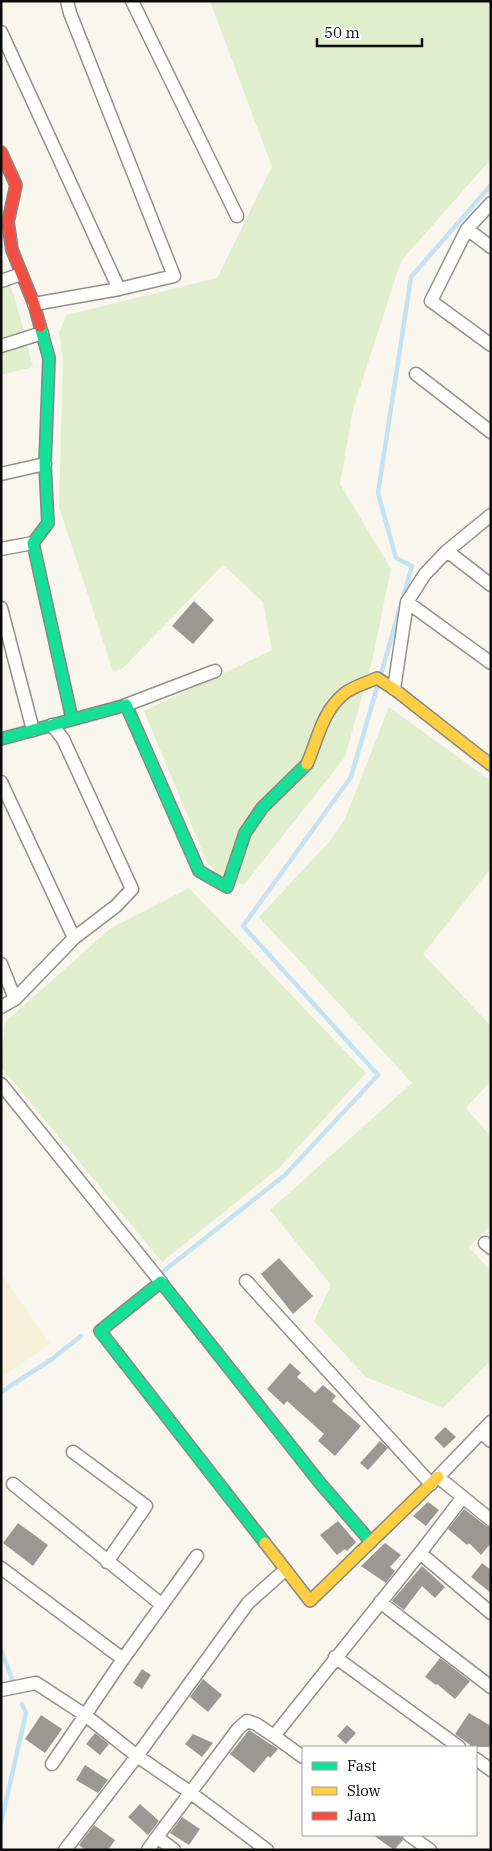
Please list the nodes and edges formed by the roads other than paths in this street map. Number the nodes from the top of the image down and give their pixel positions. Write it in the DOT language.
graph roads {
  1 [pos="67,1"];
  2 [pos="132,1"];
  3 [pos="1,32"];
  4 [pos="1,152"];
  5 [pos="491,203"];
  6 [pos="237,216"];
  7 [pos="467,229"];
  8 [pos="491,247"];
  9 [pos="21,274"];
  10 [pos="1,281"];
  11 [pos="119,289"];
  12 [pos="34,304"];
  13 [pos="42,332"];
  14 [pos="491,345"];
  15 [pos="1,346"];
  16 [pos="416,374"];
  17 [pos="491,432"];
  18 [pos="45,464"];
  19 [pos="1,474"];
  20 [pos="491,515"];
  21 [pos="33,543"];
  22 [pos="1,549"];
  23 [pos="447,551"];
  24 [pos="491,585"];
  25 [pos="407,602"];
  26 [pos="1,608"];
  27 [pos="491,663"];
  28 [pos="215,671"];
  29 [pos="385,684"];
  30 [pos="126,705"];
  31 [pos="72,720"];
  32 [pos="52,725"];
  33 [pos="34,730"];
  34 [pos="1,739"];
  35 [pos="491,765"];
  36 [pos="1,782"];
  37 [pos="74,938"];
  38 [pos="1,964"];
  39 [pos="15,999"];
  40 [pos="1,1007"];
  41 [pos="1,1084"];
  42 [pos="246,1281"];
  43 [pos="162,1282"];
  44 [pos="491,1422"];
  45 [pos="481,1432"];
  46 [pos="491,1441"];
  47 [pos="72,1452"];
  48 [pos="435,1480"];
  49 [pos="13,1484"];
  50 [pos="463,1497"];
  51 [pos="491,1520"];
  52 [pos="371,1542"];
  53 [pos="420,1553"];
  54 [pos="197,1556"];
  55 [pos="107,1562"];
  56 [pos="1,1568"];
  57 [pos="286,1570"];
  58 [pos="380,1602"];
  59 [pos="162,1605"];
  60 [pos="491,1613"];
  61 [pos="335,1657"];
  62 [pos="123,1658"];
  63 [pos="491,1687"];
  64 [pos="1,1690"];
  65 [pos="85,1715"];
  66 [pos="274,1736"];
  67 [pos="458,1746"];
  68 [pos="137,1756"];
  69 [pos="302,1756"];
  70 [pos="477,1760"];
  71 [pos="52,1764"];
  72 [pos="491,1770"];
  73 [pos="190,1793"];
  74 [pos="410,1836"];
  75 [pos="157,1837"];
  76 [pos="65,1850"];
  77 [pos="148,1850"];
  78 [pos="174,1850"];
  79 [pos="267,1850"];
  80 [pos="430,1850"];
  1 -- 11 [label="street"];
  2 -- 6 [label="street"];
  3 -- 11 [label="street"];
  4 -- 9 [label="street"];
  5 -- 7 [label="street"];
  7 -- 8 [label="street"];
  7 -- 14 [label="street"];
  9 -- 10 [label="street"];
  9 -- 12 [label="street"];
  11 -- 12 [label="street"];
  12 -- 13 [label="street"];
  13 -- 15 [label="street"];
  13 -- 18 [label="street"];
  16 -- 17 [label="street"];
  18 -- 19 [label="street"];
  18 -- 21 [label="street"];
  20 -- 23 [label="street"];
  21 -- 22 [label="street"];
  21 -- 31 [label="street"];
  23 -- 24 [label="street"];
  23 -- 25 [label="street"];
  25 -- 27 [label="street"];
  25 -- 29 [label="street"];
  26 -- 33 [label="street"];
  28 -- 30 [label="street"];
  29 -- 30 [label="street"];
  29 -- 35 [label="street"];
  30 -- 31 [label="street"];
  31 -- 32 [label="street"];
  32 -- 33 [label="street"];
  32 -- 37 [label="street"];
  33 -- 34 [label="street"];
  36 -- 37 [label="street"];
  37 -- 39 [label="street"];
  38 -- 39 [label="street"];
  39 -- 40 [label="street"];
  41 -- 43 [label="street"];
  42 -- 48 [label="street"];
  43 -- 52 [label="street"];
  43 -- 57 [label="street"];
  44 -- 45 [label="street"];
  45 -- 46 [label="street"];
  45 -- 48 [label="street"];
  47 -- 55 [label="street"];
  48 -- 50 [label="street"];
  48 -- 52 [label="street"];
  49 -- 55 [label="street"];
  50 -- 51 [label="street"];
  50 -- 53 [label="street"];
  52 -- 57 [label="street"];
  53 -- 58 [label="street"];
  53 -- 60 [label="street"];
  54 -- 59 [label="street"];
  55 -- 59 [label="street"];
  56 -- 62 [label="street"];
  57 -- 68 [label="street"];
  58 -- 61 [label="street"];
  58 -- 63 [label="street"];
  59 -- 62 [label="street"];
  61 -- 66 [label="street"];
  61 -- 67 [label="street"];
  62 -- 65 [label="street"];
  64 -- 65 [label="street"];
  65 -- 68 [label="street"];
  65 -- 71 [label="street"];
  66 -- 69 [label="street"];
  66 -- 73 [label="street"];
  68 -- 73 [label="street"];
  68 -- 76 [label="street"];
  70 -- 72 [label="street"];
  73 -- 75 [label="street"];
  73 -- 79 [label="street"];
  74 -- 80 [label="street"];
  75 -- 77 [label="street"];
  75 -- 78 [label="street"];
}
